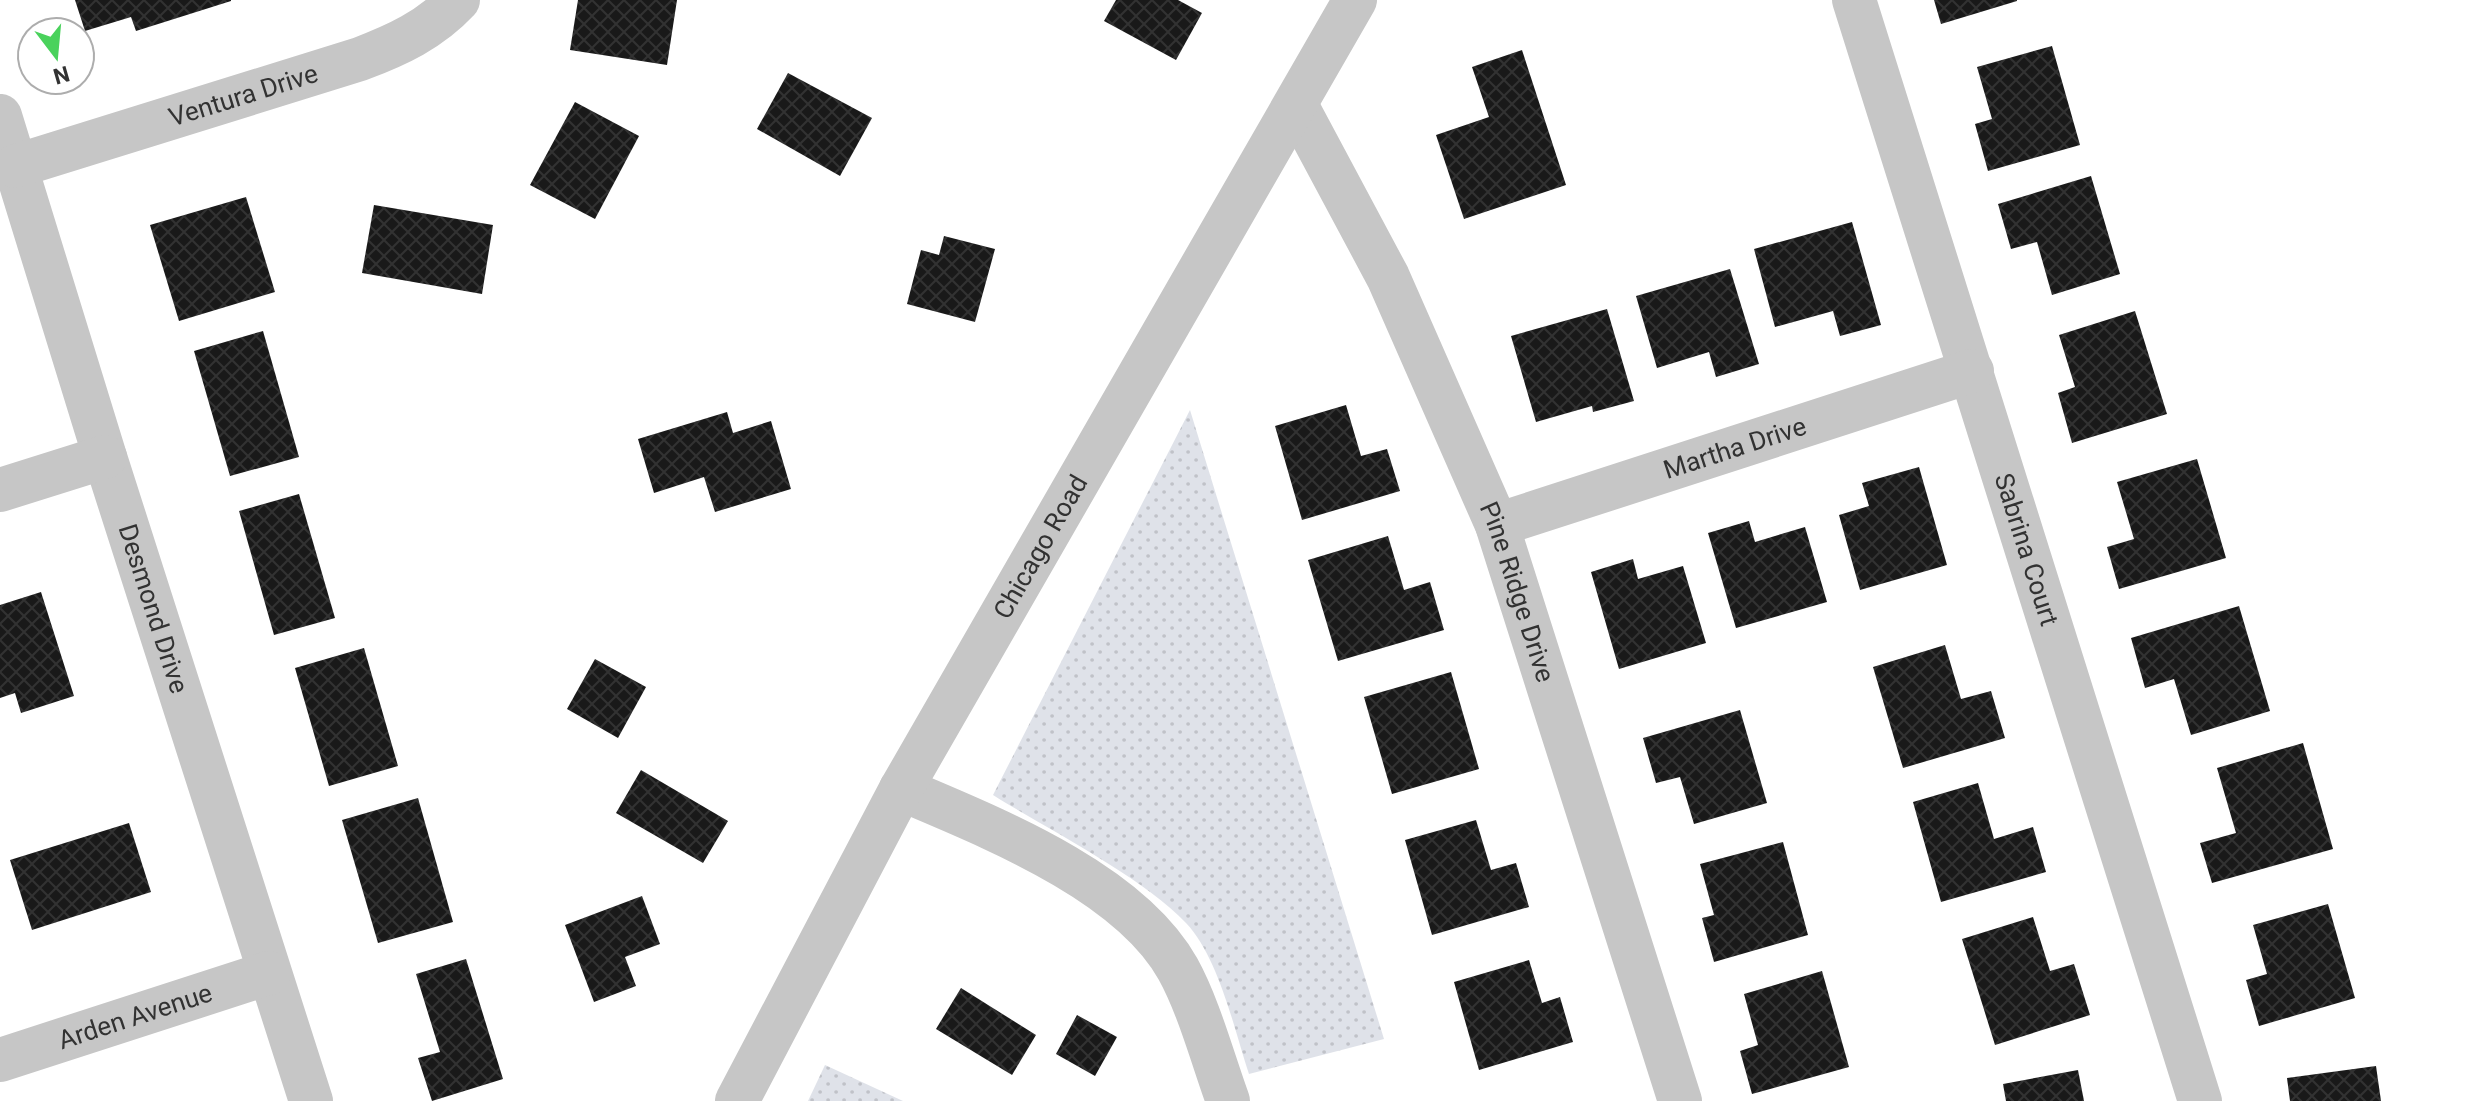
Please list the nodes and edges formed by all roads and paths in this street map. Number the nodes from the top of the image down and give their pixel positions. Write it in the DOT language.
graph roads {
  1 [pos="458,0"];
  2 [pos="1355,0"];
  3 [pos="1854,0"];
  4 [pos="1296,105"];
  5 [pos="0,116"];
  6 [pos="16,166"];
  7 [pos="1972,371"];
  8 [pos="105,457"];
  9 [pos="0,490"];
  10 [pos="1497,525"];
  11 [pos="901,789"];
  12 [pos="269,973"];
  13 [pos="0,1060"];
  14 [pos="311,1101"];
  15 [pos="737,1101"];
  16 [pos="1228,1101"];
  17 [pos="1680,1101"];
  18 [pos="2200,1101"];
  1 -- 6 [label="street, Ventura Drive"];
  2 -- 4 [label="street, Chicago Road"];
  3 -- 7 [label="street, Sabrina Court"];
  4 -- 10 [label="street, Pine Ridge Drive"];
  4 -- 11 [label="street, Chicago Road"];
  5 -- 6 [label="street, Desmond Drive"];
  6 -- 8 [label="street, Desmond Drive"];
  7 -- 10 [label="street, Martha Drive"];
  7 -- 18 [label="street, Sabrina Court"];
  8 -- 9 [label="street"];
  8 -- 12 [label="street, Desmond Drive"];
  10 -- 17 [label="street, Pine Ridge Drive"];
  11 -- 15 [label="street, Chicago Road"];
  11 -- 16 [label="street"];
  12 -- 13 [label="street, Arden Avenue"];
  12 -- 14 [label="street, Desmond Drive"];
}
